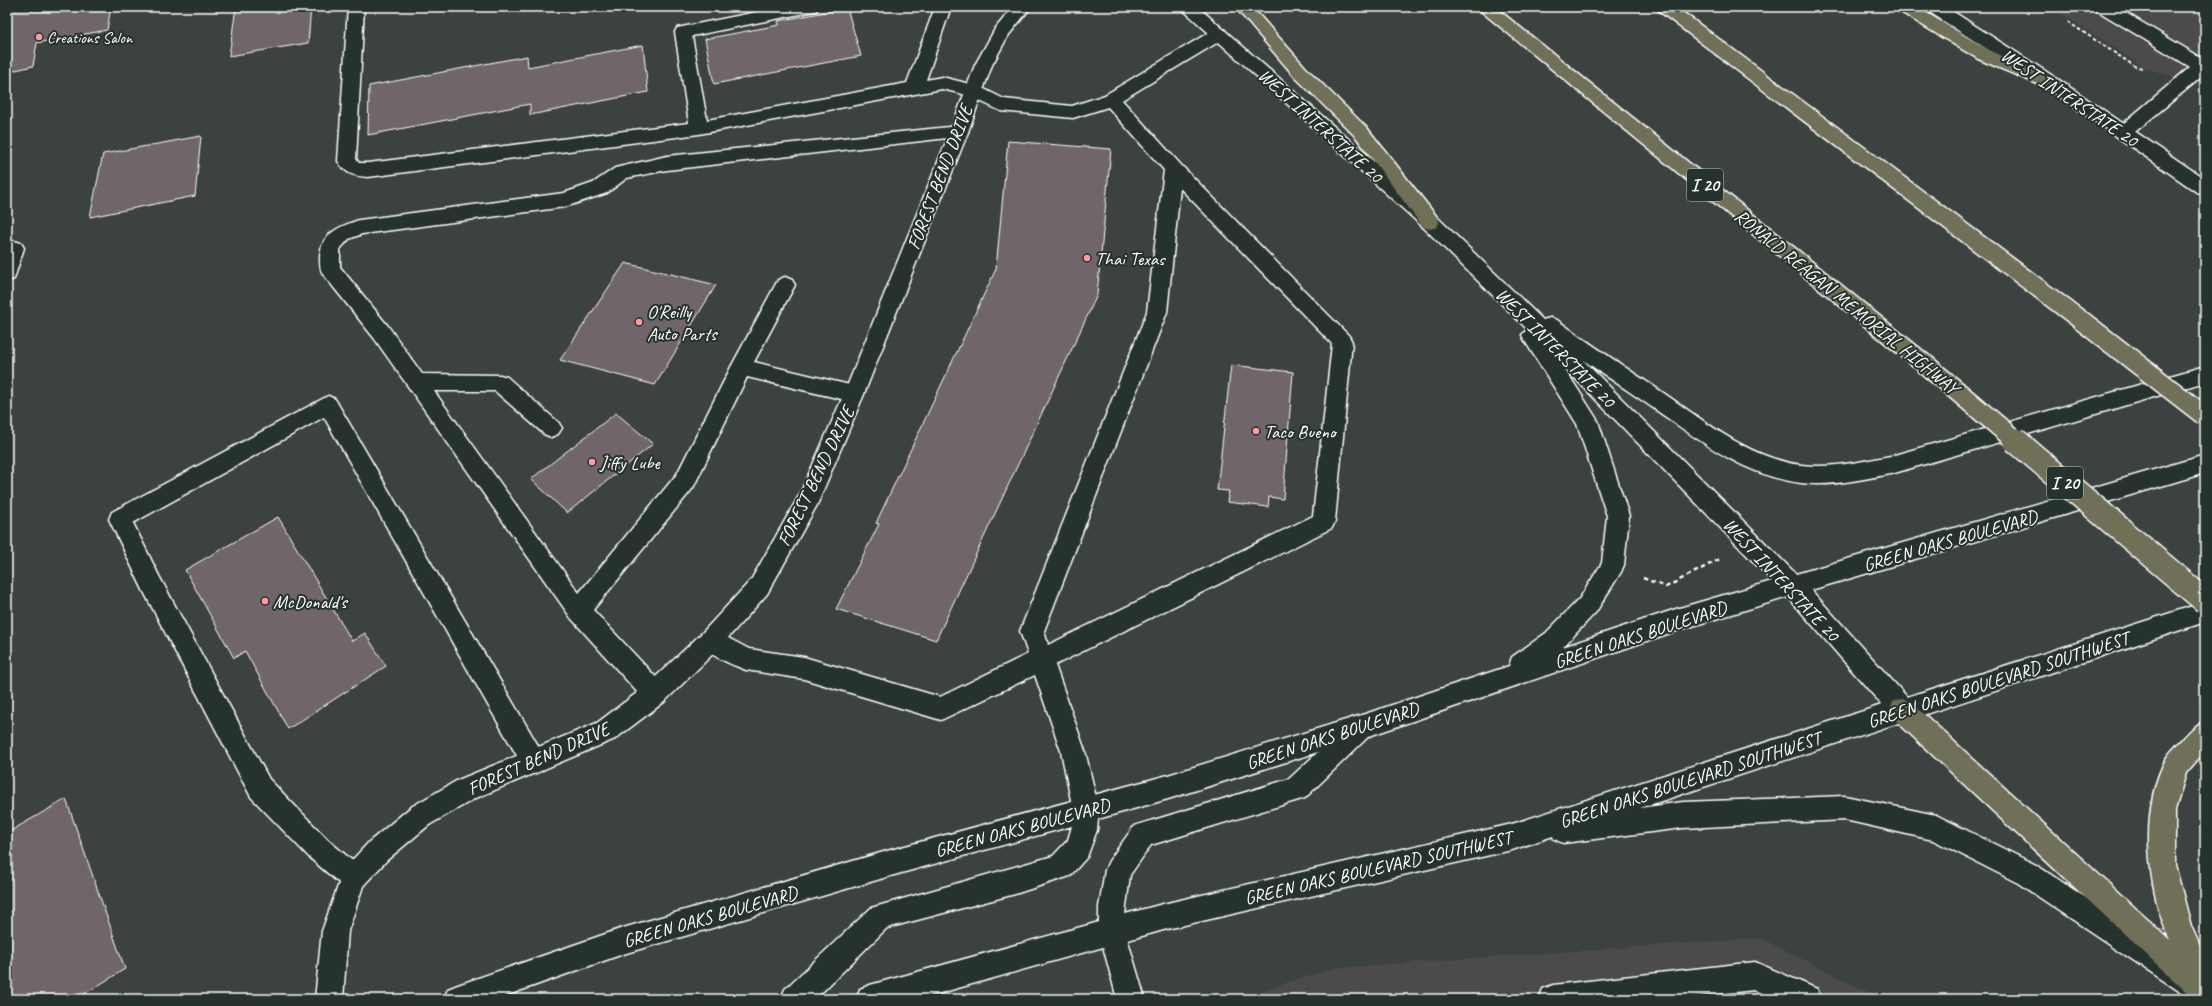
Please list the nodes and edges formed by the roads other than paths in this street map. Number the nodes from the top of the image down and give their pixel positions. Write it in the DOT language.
graph roads {
  1 [pos="356,7"];
  2 [pos="810,7"];
  3 [pos="942,7"];
  4 [pos="1022,7"];
  5 [pos="1188,7"];
  6 [pos="1244,7"];
  7 [pos="1484,7"];
  8 [pos="1665,7"];
  9 [pos="1905,7"];
  10 [pos="1934,7"];
  11 [pos="2104,7"];
  12 [pos="1219,34"];
  13 [pos="2203,67"];
  14 [pos="2053,84"];
  15 [pos="914,89"];
  16 [pos="972,90"];
  17 [pos="1110,99"];
  18 [pos="699,128"];
  19 [pos="959,132"];
  20 [pos="2124,132"];
  21 [pos="1172,169"];
  22 [pos="2205,188"];
  23 [pos="1430,222"];
  24 [pos="14,248"];
  25 [pos="7,274"];
  26 [pos="785,285"];
  27 [pos="1508,297"];
  28 [pos="741,367"];
  29 [pos="2205,374"];
  30 [pos="415,382"];
  31 [pos="854,394"];
  32 [pos="2205,416"];
  33 [pos="551,428"];
  34 [pos="2205,464"];
  35 [pos="1792,586"];
  36 [pos="2205,601"];
  37 [pos="579,611"];
  38 [pos="2205,612"];
  39 [pos="711,640"];
  40 [pos="1042,658"];
  41 [pos="655,694"];
  42 [pos="1457,694"];
  43 [pos="1902,710"];
  44 [pos="1365,726"];
  45 [pos="2205,733"];
  46 [pos="534,762"];
  47 [pos="1086,810"];
  48 [pos="1512,837"];
  49 [pos="353,878"];
  50 [pos="1112,931"];
  51 [pos="2205,987"];
  52 [pos="2205,992"];
  53 [pos="328,999"];
  54 [pos="458,999"];
  55 [pos="795,999"];
  56 [pos="870,999"];
  57 [pos="1131,999"];
  58 [pos="1553,999"];
  59 [pos="1807,999"];
  1 -- 18 [label="main road"];
  2 -- 18 [label="main road"];
  3 -- 15 [label="main road"];
  4 -- 16 [label="main road, FOREST BEND DRIVE"];
  5 -- 12 [label="main road, WEST INTERSTATE 20"];
  6 -- 23 [label="highway"];
  7 -- 36 [label="highway, RONALD REAGAN MEMORIAL HIGHWAY / I 20, bridge"];
  8 -- 32 [label="highway, bridge"];
  9 -- 14 [label="highway"];
  10 -- 14 [label="main road, WEST INTERSTATE 20"];
  11 -- 13 [label="main road"];
  12 -- 17 [label="main road"];
  12 -- 23 [label="main road, WEST INTERSTATE 20"];
  13 -- 20 [label="main road"];
  14 -- 20 [label="main road, WEST INTERSTATE 20"];
  15 -- 16 [label="main road"];
  15 -- 18 [label="main road"];
  16 -- 17 [label="main road"];
  16 -- 19 [label="main road, FOREST BEND DRIVE"];
  17 -- 21 [label="main road"];
  19 -- 30 [label="main road"];
  19 -- 31 [label="main road, FOREST BEND DRIVE"];
  20 -- 22 [label="main road, WEST INTERSTATE 20"];
  21 -- 40 [label="main road"];
  21 -- 40 [label="main road"];
  23 -- 27 [label="main road, WEST INTERSTATE 20"];
  24 -- 25 [label="main road"];
  26 -- 28 [label="main road"];
  27 -- 29 [label="main road"];
  27 -- 35 [label="main road, WEST INTERSTATE 20"];
  27 -- 42 [label="main road"];
  28 -- 31 [label="main road"];
  28 -- 37 [label="main road"];
  30 -- 33 [label="main road"];
  30 -- 37 [label="main road"];
  31 -- 39 [label="main road, FOREST BEND DRIVE"];
  34 -- 35 [label="main road, GREEN OAKS BOULEVARD"];
  35 -- 42 [label="main road, GREEN OAKS BOULEVARD"];
  35 -- 43 [label="main road, WEST INTERSTATE 20"];
  37 -- 41 [label="main road"];
  38 -- 43 [label="main road, GREEN OAKS BOULEVARD SOUTHWEST"];
  39 -- 40 [label="main road"];
  39 -- 41 [label="main road, FOREST BEND DRIVE"];
  40 -- 47 [label="main road"];
  41 -- 46 [label="main road, FOREST BEND DRIVE"];
  42 -- 44 [label="main road, GREEN OAKS BOULEVARD"];
  43 -- 48 [label="main road, GREEN OAKS BOULEVARD SOUTHWEST"];
  43 -- 52 [label="highway"];
  44 -- 47 [label="main road, GREEN OAKS BOULEVARD"];
  44 -- 50 [label="main road"];
  45 -- 51 [label="highway"];
  46 -- 49 [label="main road, FOREST BEND DRIVE"];
  46 -- 49 [label="main road"];
  47 -- 54 [label="main road, GREEN OAKS BOULEVARD"];
  47 -- 55 [label="main road"];
  48 -- 50 [label="main road, GREEN OAKS BOULEVARD SOUTHWEST"];
  48 -- 52 [label="main road"];
  49 -- 53 [label="main road, FOREST BEND DRIVE"];
  50 -- 56 [label="main road, GREEN OAKS BOULEVARD SOUTHWEST"];
  50 -- 57 [label="main road"];
  58 -- 59 [label="main road"];
}
